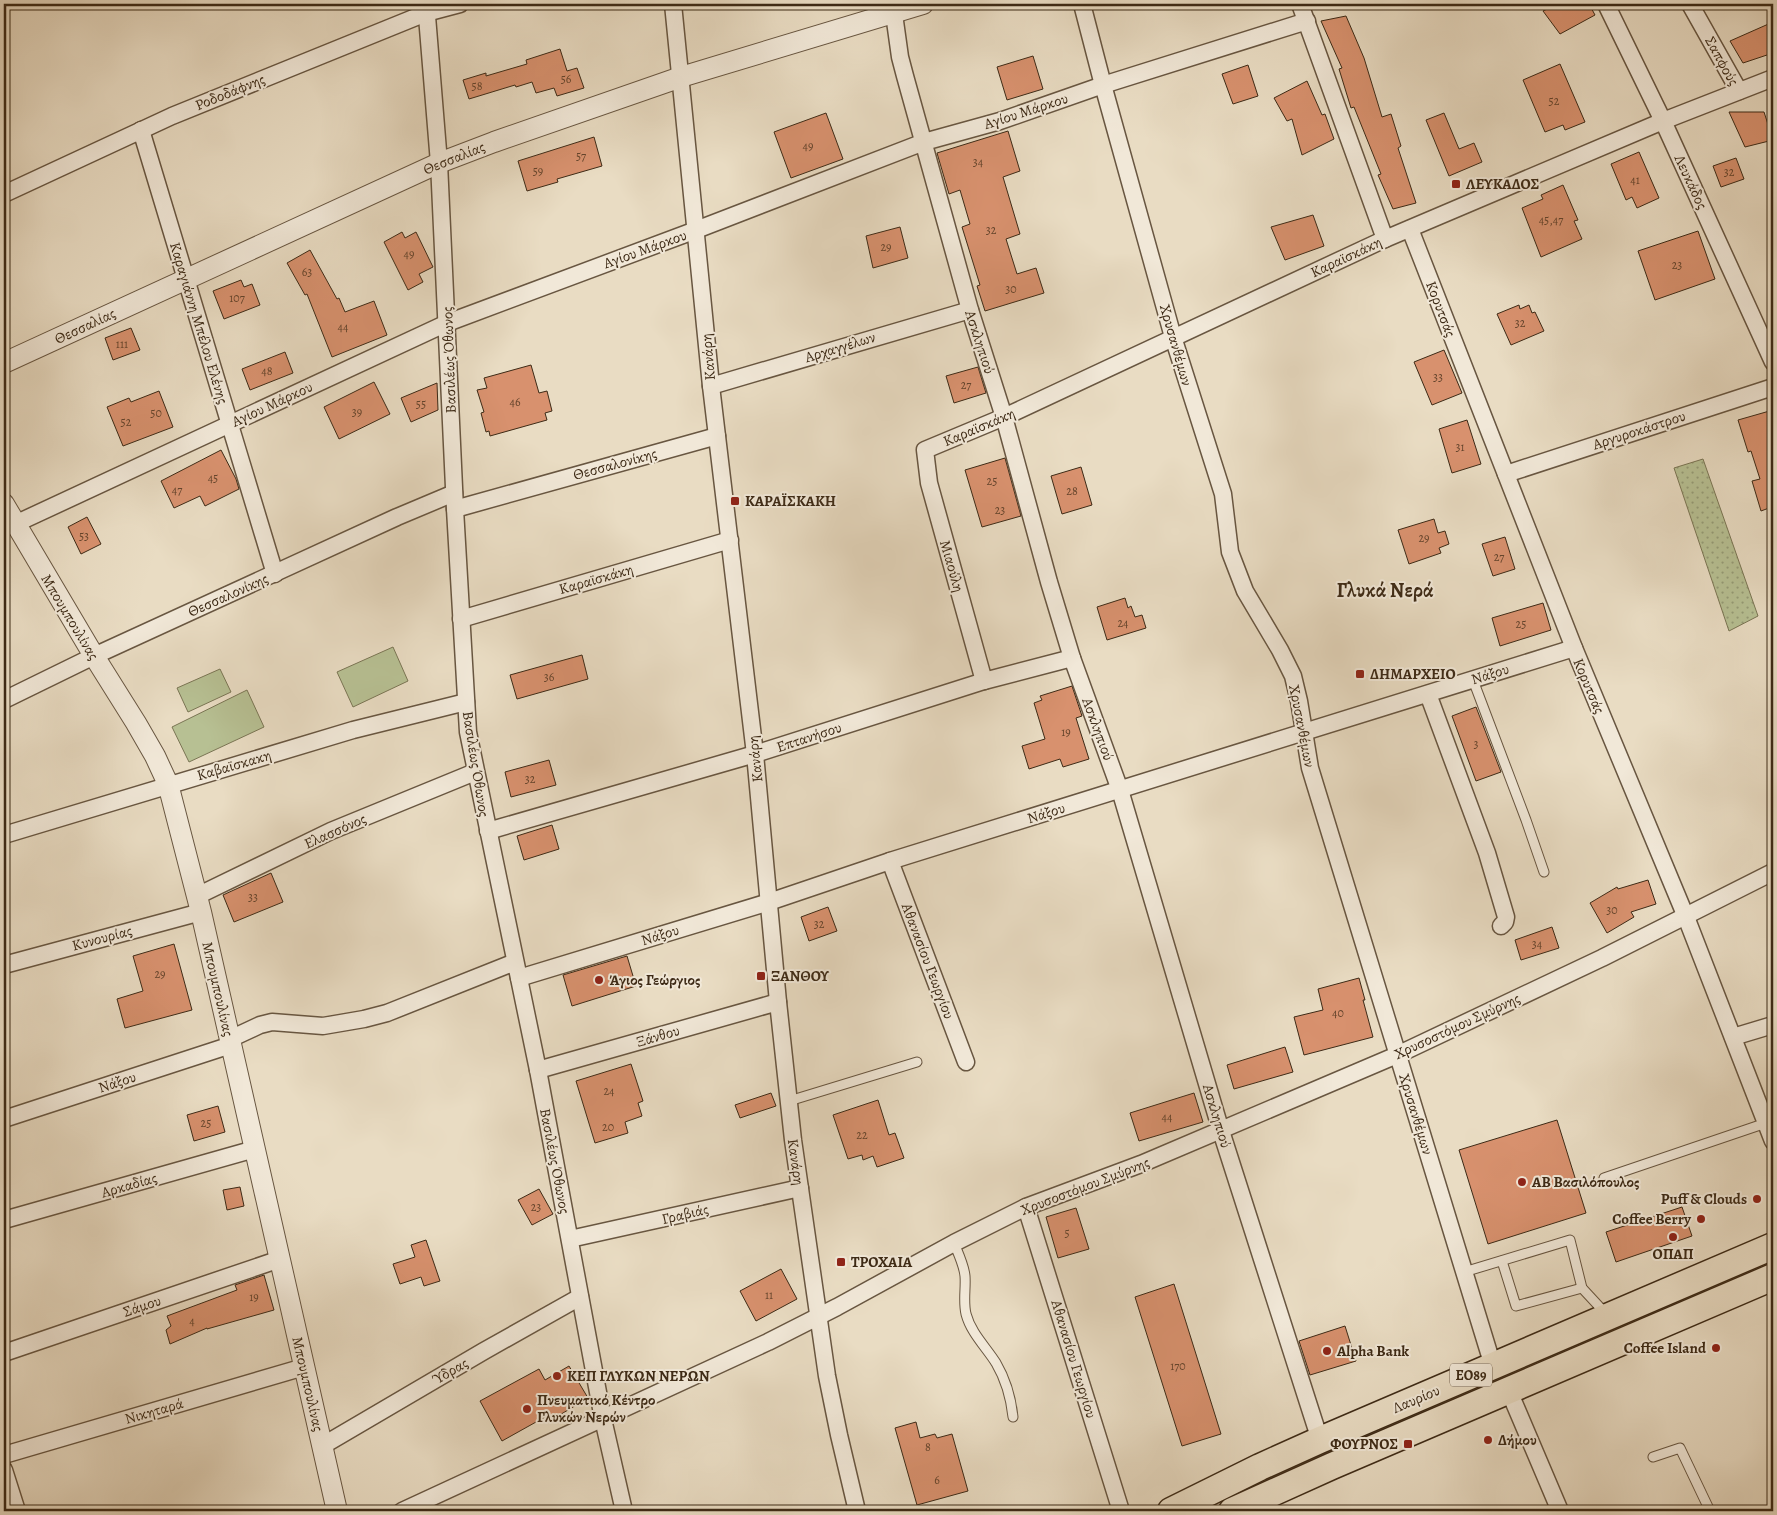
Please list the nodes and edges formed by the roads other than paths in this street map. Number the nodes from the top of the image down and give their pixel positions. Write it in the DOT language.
graph roads {
  1 [pos="460,4"];
  2 [pos="673,4"];
  3 [pos="1082,4"];
  4 [pos="1300,4"];
  5 [pos="1606,4"];
  6 [pos="1690,4"];
  7 [pos="907,8"];
  8 [pos="426,9"];
  9 [pos="1307,21"];
  10 [pos="680,77"];
  11 [pos="1773,78"];
  12 [pos="1103,85"];
  13 [pos="1739,92"];
  14 [pos="1663,122"];
  15 [pos="141,130"];
  16 [pos="924,142"];
  17 [pos="439,163"];
  18 [pos="4,194"];
  19 [pos="1410,229"];
  20 [pos="696,230"];
  21 [pos="1384,239"];
  22 [pos="186,280"];
  23 [pos="970,310"];
  24 [pos="447,323"];
  25 [pos="1173,337"];
  26 [pos="1773,362"];
  27 [pos="4,363"];
  28 [pos="711,386"];
  29 [pos="1773,387"];
  30 [pos="1004,417"];
  31 [pos="230,424"];
  32 [pos="717,436"];
  33 [pos="925,450"];
  34 [pos="1506,474"];
  35 [pos="455,501"];
  36 [pos="4,504"];
  37 [pos="9,527"];
  38 [pos="730,540"];
  39 [pos="275,574"];
  40 [pos="461,619"];
  41 [pos="1574,648"];
  42 [pos="94,656"];
  43 [pos="1072,658"];
  44 [pos="1473,680"];
  45 [pos="984,681"];
  46 [pos="1428,694"];
  47 [pos="4,700"];
  48 [pos="466,702"];
  49 [pos="1304,733"];
  50 [pos="755,754"];
  51 [pos="476,772"];
  52 [pos="168,784"];
  53 [pos="1120,790"];
  54 [pos="488,831"];
  55 [pos="4,835"];
  56 [pos="890,860"];
  57 [pos="1544,872"];
  58 [pos="1773,872"];
  59 [pos="769,902"];
  60 [pos="199,904"];
  61 [pos="1686,917"];
  62 [pos="1501,926"];
  63 [pos="4,965"];
  64 [pos="517,970"];
  65 [pos="778,1002"];
  66 [pos="1773,1025"];
  67 [pos="1733,1037"];
  68 [pos="230,1042"];
  69 [pos="1397,1055"];
  70 [pos="917,1062"];
  71 [pos="966,1062"];
  72 [pos="538,1070"];
  73 [pos="789,1101"];
  74 [pos="4,1119"];
  75 [pos="1766,1123"];
  76 [pos="1221,1131"];
  77 [pos="1773,1141"];
  78 [pos="255,1149"];
  79 [pos="1604,1178"];
  80 [pos="800,1188"];
  81 [pos="1026,1207"];
  82 [pos="4,1220"];
  83 [pos="570,1239"];
  84 [pos="954,1243"];
  85 [pos="1773,1246"];
  86 [pos="280,1259"];
  87 [pos="1502,1260"];
  88 [pos="1464,1272"];
  89 [pos="1773,1277"];
  90 [pos="1582,1288"];
  91 [pos="580,1297"];
  92 [pos="1608,1316"];
  93 [pos="818,1317"];
  94 [pos="4,1353"];
  95 [pos="1493,1366"];
  96 [pos="304,1367"];
  97 [pos="1509,1391"];
  98 [pos="1013,1417"];
  99 [pos="603,1419"];
  100 [pos="1320,1440"];
  101 [pos="322,1446"];
  102 [pos="4,1455"];
  103 [pos="1653,1457"];
  104 [pos="4,1470"];
  105 [pos="17,1511"];
  106 [pos="337,1511"];
  107 [pos="402,1511"];
  108 [pos="624,1511"];
  109 [pos="857,1511"];
  110 [pos="1121,1511"];
  111 [pos="1171,1511"];
  112 [pos="1232,1511"];
  113 [pos="1560,1511"];
  114 [pos="1710,1511"];
  1 -- 8 [label="street, Ροδοδάφνης"];
  2 -- 10 [label="street, Κανάρη"];
  3 -- 12 [label="street, Χρυσανθέμων"];
  4 -- 9 [label="street"];
  5 -- 14 [label="street, Λευκάδος"];
  6 -- 13 [label="street, Σαπφούς"];
  7 -- 10 [label="street, Θεσσαλίας"];
  7 -- 16 [label="street, Ασκληπιού"];
  8 -- 15 [label="street, Ροδοδάφνης"];
  8 -- 17 [label="street, Βασιλέως Όθωνος"];
  9 -- 12 [label="street, Αγίου Μάρκου"];
  9 -- 21 [label="street"];
  10 -- 17 [label="street, Θεσσαλίας"];
  10 -- 20 [label="street, Κανάρη"];
  11 -- 13 [label="street, Καραϊσκάκη"];
  12 -- 16 [label="street, Αγίου Μάρκου"];
  12 -- 25 [label="street, Χρυσανθέμων"];
  13 -- 14 [label="street, Καραϊσκάκη"];
  14 -- 19 [label="street, Καραϊσκάκη"];
  14 -- 26 [label="street, Λευκάδος"];
  15 -- 18 [label="street, Ροδοδάφνης"];
  15 -- 22 [label="street, Καραγιάννη Μπέλου Ελένης"];
  16 -- 20 [label="street, Αγίου Μάρκου"];
  16 -- 23 [label="street, Ασκληπιού"];
  17 -- 22 [label="street, Θεσσαλίας"];
  17 -- 24 [label="street, Βασιλέως Όθωνος"];
  19 -- 21 [label="street, Καραϊσκάκη"];
  19 -- 34 [label="street, Κορυτσάς"];
  20 -- 24 [label="street, Αγίου Μάρκου"];
  20 -- 28 [label="street, Κανάρη"];
  21 -- 25 [label="street, Καραϊσκάκη"];
  22 -- 27 [label="street, Θεσσαλίας"];
  22 -- 31 [label="street, Καραγιάννη Μπέλου Ελένης"];
  23 -- 28 [label="street, Αρχαγγέλων"];
  23 -- 30 [label="street, Ασκληπιού"];
  24 -- 31 [label="street, Αγίου Μάρκου"];
  24 -- 35 [label="street, Βασιλέως Όθωνος"];
  25 -- 30 [label="street, Καραϊσκάκη"];
  25 -- 49 [label="street, Χρυσανθέμων"];
  28 -- 32 [label="street, Κανάρη"];
  29 -- 34 [label="street, Αργυροκάστρου"];
  30 -- 33 [label="street, Καραϊσκάκη"];
  30 -- 43 [label="street, Ασκληπιού"];
  31 -- 37 [label="street, Αγίου Μάρκου"];
  31 -- 39 [label="street, Καραγιάννη Μπέλου Ελένης"];
  32 -- 35 [label="street, Θεσσαλονίκης"];
  32 -- 38 [label="street, Κανάρη"];
  33 -- 45 [label="street, Μιαούλη"];
  34 -- 41 [label="street, Κορυτσάς"];
  35 -- 39 [label="street, Θεσσαλονίκης"];
  35 -- 40 [label="street, Βασιλέως Όθωνος"];
  36 -- 37 [label="street, Μπουμπουλίνας"];
  37 -- 42 [label="street, Μπουμπουλίνας"];
  38 -- 40 [label="street, Καραϊσκάκη"];
  38 -- 50 [label="street, Κανάρη"];
  39 -- 42 [label="street, Θεσσαλονίκης"];
  40 -- 48 [label="street, Βασιλέως Όθωνος"];
  41 -- 44 [label="street, Νάξου"];
  41 -- 61 [label="street, Κορυτσάς"];
  42 -- 47 [label="street, Θεσσαλονίκης"];
  42 -- 52 [label="street, Μπουμπουλίνας"];
  43 -- 45 [label="street, Επτανήσου"];
  43 -- 53 [label="street, Ασκληπιού"];
  44 -- 46 [label="street, Νάξου"];
  44 -- 57 [label="lane"];
  45 -- 50 [label="street, Επτανήσου"];
  46 -- 49 [label="street, Νάξου"];
  46 -- 62 [label="street"];
  48 -- 51 [label="street, Βασιλέως Όθωνος"];
  48 -- 52 [label="street, Καβαϊσκακη"];
  49 -- 53 [label="street, Νάξου"];
  49 -- 69 [label="street, Χρυσανθέμων"];
  50 -- 54 [label="street, Επτανήσου"];
  50 -- 59 [label="street, Κανάρη"];
  51 -- 54 [label="street, Βασιλέως Όθωνος"];
  51 -- 60 [label="street, Ελασσόνος"];
  52 -- 55 [label="street, Καβαϊσκακη"];
  52 -- 60 [label="street, Μπουμπουλίνας"];
  53 -- 56 [label="street, Νάξου"];
  53 -- 76 [label="street, Ασκληπιού"];
  54 -- 64 [label="street, Βασιλέως Όθωνος"];
  56 -- 59 [label="street, Νάξου"];
  56 -- 71 [label="street, Αθανασίου Γεωργίου"];
  58 -- 61 [label="street, Χρυσοστόμου Σμύρνης"];
  59 -- 64 [label="street, Νάξου"];
  59 -- 65 [label="street, Κανάρη"];
  60 -- 63 [label="street, Κυνουρίας"];
  60 -- 68 [label="street, Μπουμπουλίνας"];
  61 -- 67 [label="street, Κορυτσάς"];
  61 -- 69 [label="street, Χρυσοστόμου Σμύρνης"];
  64 -- 68 [label="street, Νάξου"];
  64 -- 72 [label="street, Βασιλέως Όθωνος"];
  65 -- 72 [label="street, Ξάνθου"];
  65 -- 73 [label="street, Κανάρη"];
  66 -- 67 [label="street"];
  67 -- 75 [label="street, Κορυτσάς"];
  68 -- 74 [label="street, Νάξου"];
  68 -- 78 [label="street, Μπουμπουλίνας"];
  69 -- 76 [label="street, Χρυσοστόμου Σμύρνης"];
  69 -- 88 [label="street, Χρυσανθέμων"];
  70 -- 73 [label="lane"];
  72 -- 83 [label="street, Βασιλέως Όθωνος"];
  73 -- 80 [label="street, Κανάρη"];
  75 -- 77 [label="street, Κορυτσάς"];
  75 -- 79 [label="lane"];
  76 -- 81 [label="street, Χρυσοστόμου Σμύρνης"];
  76 -- 100 [label="street, Ασκληπιού"];
  78 -- 82 [label="street, Αρκαδίας"];
  78 -- 86 [label="street, Μπουμπουλίνας"];
  80 -- 83 [label="street, Γραβιάς"];
  80 -- 93 [label="street, Κανάρη"];
  81 -- 84 [label="street, Χρυσοστόμου Σμύρνης"];
  81 -- 110 [label="street, Αθανασίου Γεωργίου"];
  83 -- 91 [label="street, Βασιλέως Όθωνος"];
  84 -- 93 [label="street, Χρυσοστόμου Σμύρνης"];
  84 -- 98 [label="lane"];
  85 -- 92 [label="main road, Λαυρίου / ΕΟ89"];
  86 -- 94 [label="street, Σάμου"];
  86 -- 96 [label="street, Μπουμπουλίνας"];
  87 -- 88 [label="lane"];
  87 -- 90 [label="lane"];
  87 -- 90 [label="lane"];
  88 -- 95 [label="street, Χρυσανθέμων"];
  89 -- 97 [label="main road, Λαυρίου / ΕΟ89"];
  90 -- 92 [label="lane"];
  91 -- 99 [label="street, Βασιλέως Όθωνος"];
  91 -- 101 [label="street, Ύδρας"];
  92 -- 95 [label="main road, Λαυρίου / ΕΟ89"];
  93 -- 99 [label="street, Χρυσοστόμου Σμύρνης"];
  93 -- 109 [label="street, Κανάρη"];
  95 -- 100 [label="main road, Λαυρίου / ΕΟ89"];
  96 -- 101 [label="street, Μπουμπουλίνας"];
  96 -- 102 [label="street, Νικηταρά"];
  97 -- 112 [label="main road, Λαυρίου / ΕΟ89"];
  97 -- 113 [label="street"];
  99 -- 107 [label="street, Χρυσοστόμου Σμύρνης"];
  99 -- 108 [label="street, Βασιλέως Όθωνος"];
  100 -- 111 [label="main road, Λαυρίου / ΕΟ89"];
  101 -- 106 [label="street, Μπουμπουλίνας"];
  103 -- 114 [label="lane"];
  104 -- 105 [label="street"];
}
